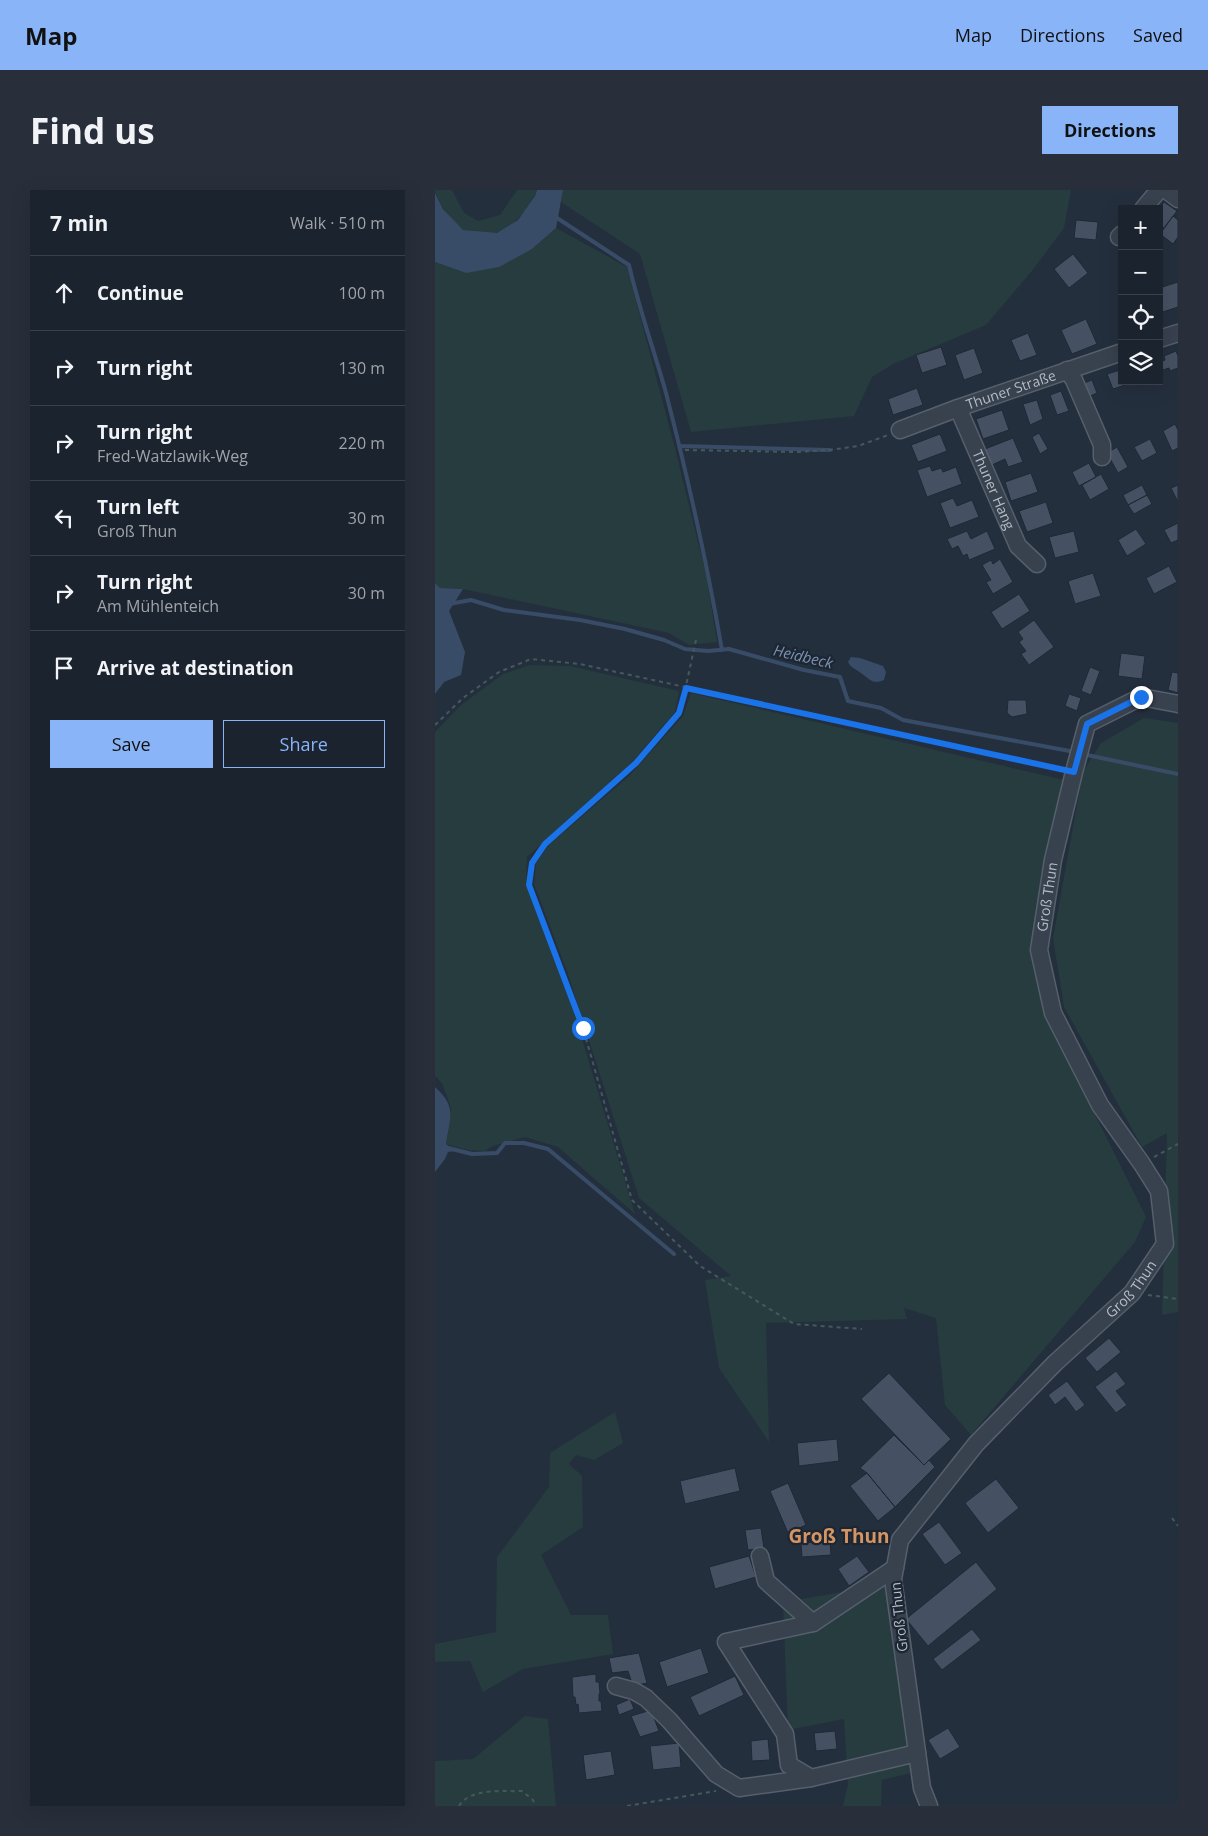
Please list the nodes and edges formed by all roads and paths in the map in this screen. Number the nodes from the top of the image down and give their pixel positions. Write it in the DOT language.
graph roads {
  1 [pos="1159,190"];
  2 [pos="1166,190"];
  3 [pos="1178,199"];
  4 [pos="1146,205"];
  5 [pos="1178,333"];
  6 [pos="1163,338"];
  7 [pos="1118,353"];
  8 [pos="1067,370"];
  9 [pos="958,408"];
  10 [pos="900,430"];
  11 [pos="685,450"];
  12 [pos="1102,457"];
  13 [pos="1037,564"];
  14 [pos="696,640"];
  15 [pos="686,688"];
  16 [pos="1178,704"];
  17 [pos="435,725"];
  18 [pos="1074,772"];
  19 [pos="1178,1144"];
  20 [pos="1142,1164"];
  21 [pos="1132,1293"];
  22 [pos="1178,1299"];
  23 [pos="862,1329"];
  24 [pos="1172,1518"];
  25 [pos="1178,1526"];
  26 [pos="760,1556"];
  27 [pos="895,1568"];
  28 [pos="813,1623"];
  29 [pos="616,1686"];
  30 [pos="917,1753"];
  31 [pos="811,1778"];
  32 [pos="739,1788"];
  33 [pos="459,1806"];
  34 [pos="535,1806"];
  35 [pos="627,1806"];
  36 [pos="929,1806"];
  1 -- 4 [label="street"];
  2 -- 3 [label="street"];
  5 -- 6 [label="street"];
  7 -- 8 [label="street, Thuner Straße"];
  8 -- 9 [label="street, Thuner Straße"];
  8 -- 12 [label="street"];
  9 -- 10 [label="street, Thuner Straße"];
  9 -- 13 [label="street, Thuner Hang"];
  10 -- 11 [label="path"];
  14 -- 15 [label="path"];
  15 -- 17 [label="path"];
  15 -- 18 [label="path"];
  15 -- 23 [label="path"];
  16 -- 18 [label="street, Groß Thun"];
  18 -- 20 [label="street, Groß Thun"];
  19 -- 20 [label="path"];
  20 -- 21 [label="street, Groß Thun"];
  21 -- 22 [label="path"];
  21 -- 27 [label="street, Groß Thun"];
  24 -- 25 [label="path"];
  26 -- 28 [label="street"];
  27 -- 28 [label="street"];
  27 -- 30 [label="street, Groß Thun"];
  28 -- 31 [label="street"];
  29 -- 32 [label="street"];
  30 -- 31 [label="street"];
  30 -- 36 [label="street, Groß Thun"];
  31 -- 32 [label="street"];
  32 -- 35 [label="path"];
  33 -- 34 [label="path"];
}
